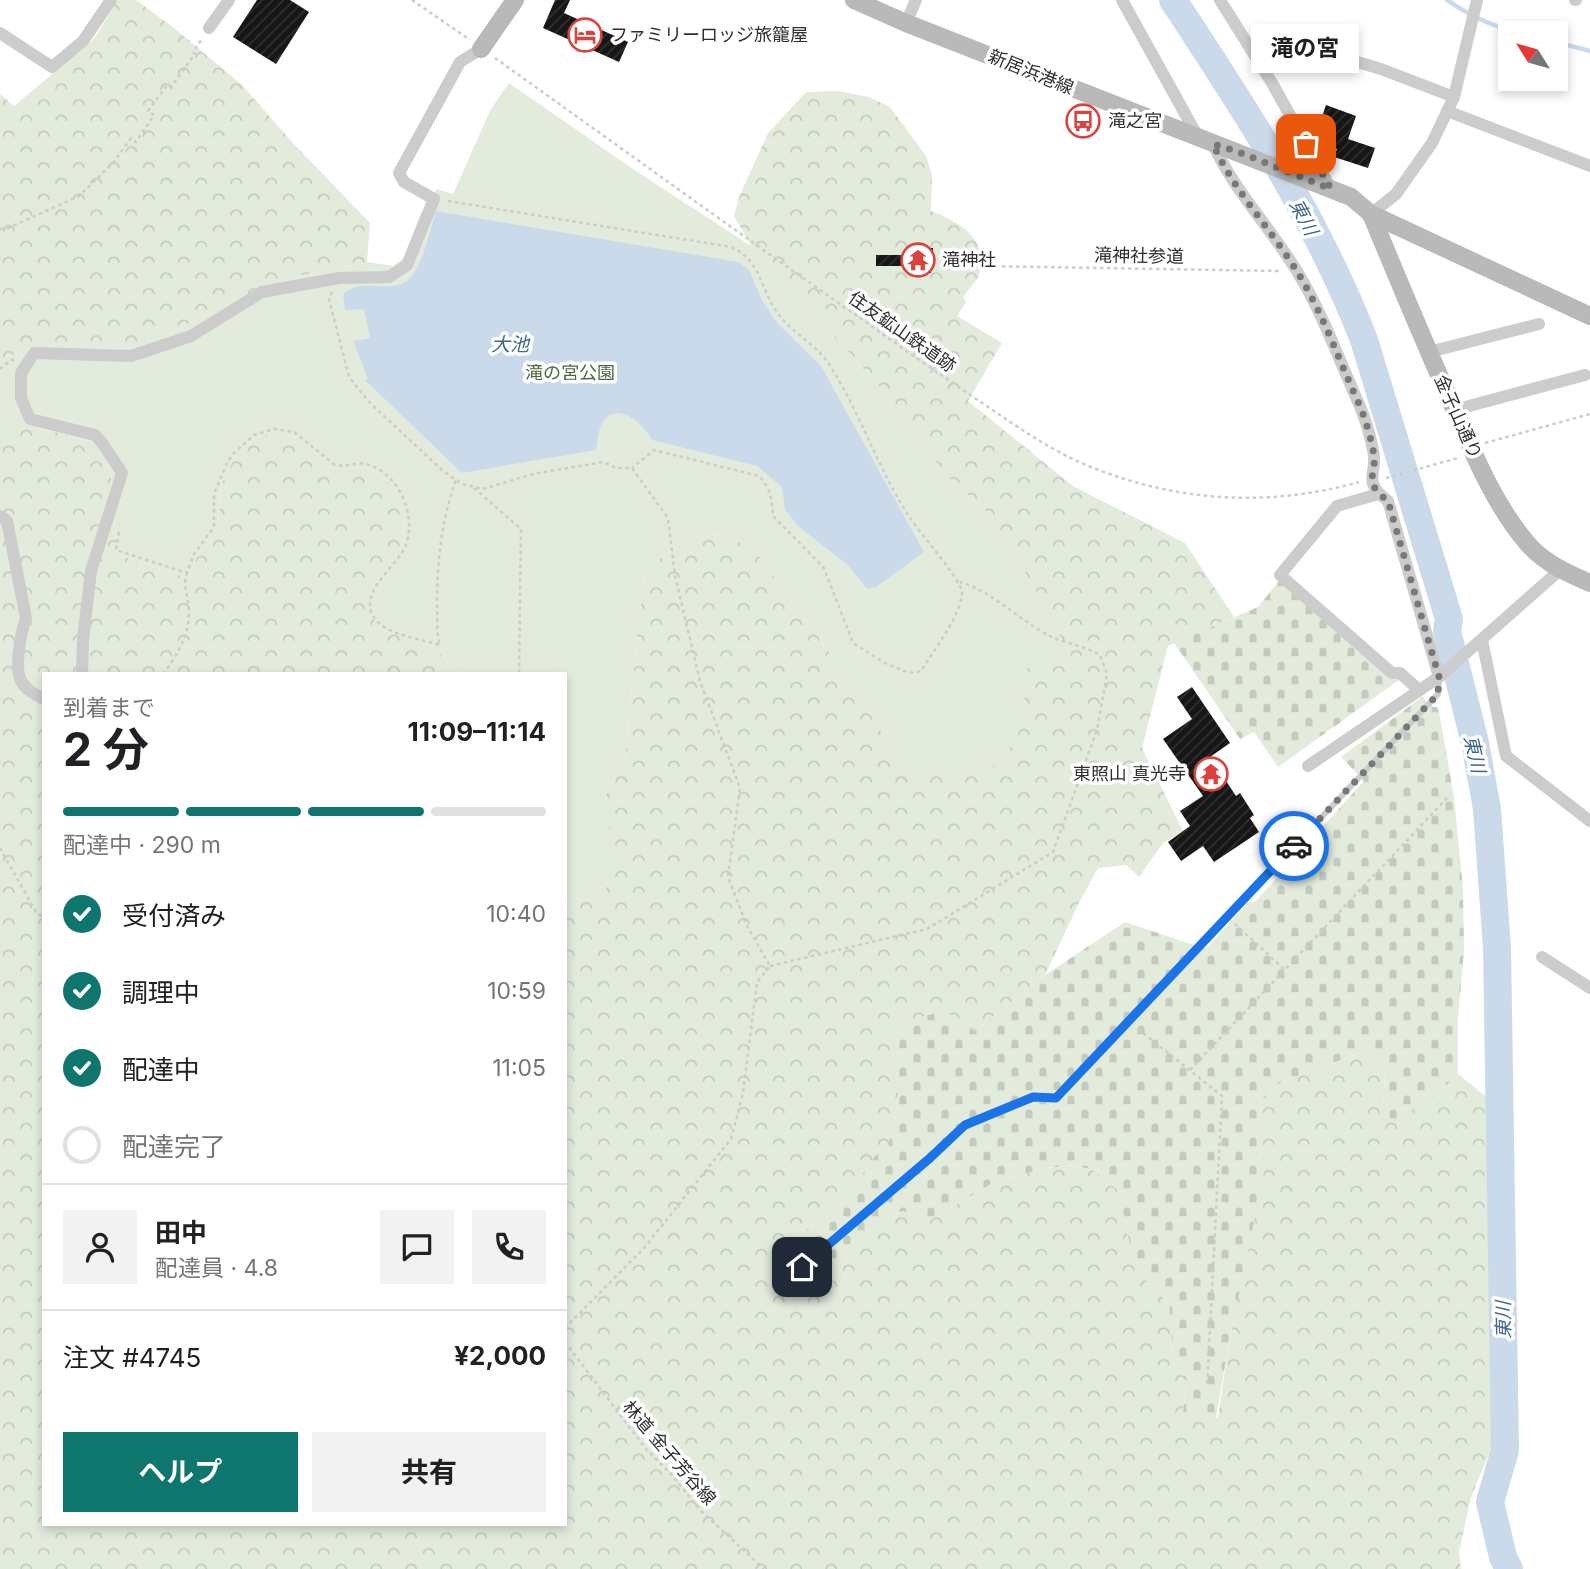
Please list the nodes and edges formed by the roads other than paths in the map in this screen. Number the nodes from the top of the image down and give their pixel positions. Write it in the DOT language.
graph roads {
  1 [pos="111,0"];
  2 [pos="229,0"];
  3 [pos="515,0"];
  4 [pos="854,0"];
  5 [pos="916,0"];
  6 [pos="1122,0"];
  7 [pos="1222,1"];
  8 [pos="1476,3"];
  9 [pos="906,23"];
  10 [pos="209,28"];
  11 [pos="0,33"];
  12 [pos="481,48"];
  13 [pos="1343,58"];
  14 [pos="1454,97"];
  15 [pos="1447,111"];
  16 [pos="1206,142"];
  17 [pos="1590,166"];
  18 [pos="1331,189"];
  19 [pos="1371,214"];
  20 [pos="1590,316"];
  21 [pos="1539,324"];
  22 [pos="1429,352"];
  23 [pos="1585,375"];
  24 [pos="1454,410"];
  25 [pos="1378,494"];
  26 [pos="0,516"];
  27 [pos="1560,570"];
  28 [pos="1590,583"];
  29 [pos="1479,642"];
  30 [pos="82,672"];
  31 [pos="1440,676"];
  32 [pos="1419,691"];
  33 [pos="42,698"];
  34 [pos="1308,766"];
  35 [pos="1590,821"];
  36 [pos="1542,957"];
  37 [pos="1590,988"];
  38 [pos="802,1267"];
  1 -- 11 [label="street"];
  2 -- 10 [label="street"];
  3 -- 12 [label="main road"];
  4 -- 9 [label="main road, 新居浜港線"];
  5 -- 9 [label="street"];
  6 -- 16 [label="street"];
  7 -- 18 [label="street"];
  8 -- 14 [label="street"];
  9 -- 16 [label="main road, 新居浜港線"];
  12 -- 30 [label="street"];
  13 -- 14 [label="street"];
  14 -- 15 [label="street"];
  15 -- 17 [label="street"];
  15 -- 19 [label="street"];
  16 -- 18 [label="main road, 新居浜港線"];
  16 -- 25 [label="street"];
  18 -- 19 [label="main road, 新居浜港線"];
  19 -- 20 [label="main road, 新居浜港線"];
  19 -- 22 [label="main road, 金子山通り"];
  21 -- 22 [label="street"];
  22 -- 24 [label="main road, 金子山通り"];
  23 -- 24 [label="street"];
  24 -- 27 [label="main road, 金子山通り"];
  25 -- 31 [label="street"];
  25 -- 32 [label="street"];
  26 -- 33 [label="street"];
  27 -- 28 [label="main road, 金子山通り"];
  27 -- 29 [label="street"];
  29 -- 31 [label="street"];
  29 -- 35 [label="street"];
  31 -- 32 [label="street"];
  31 -- 38 [label="lane"];
  32 -- 34 [label="street"];
  36 -- 37 [label="street"];
}
